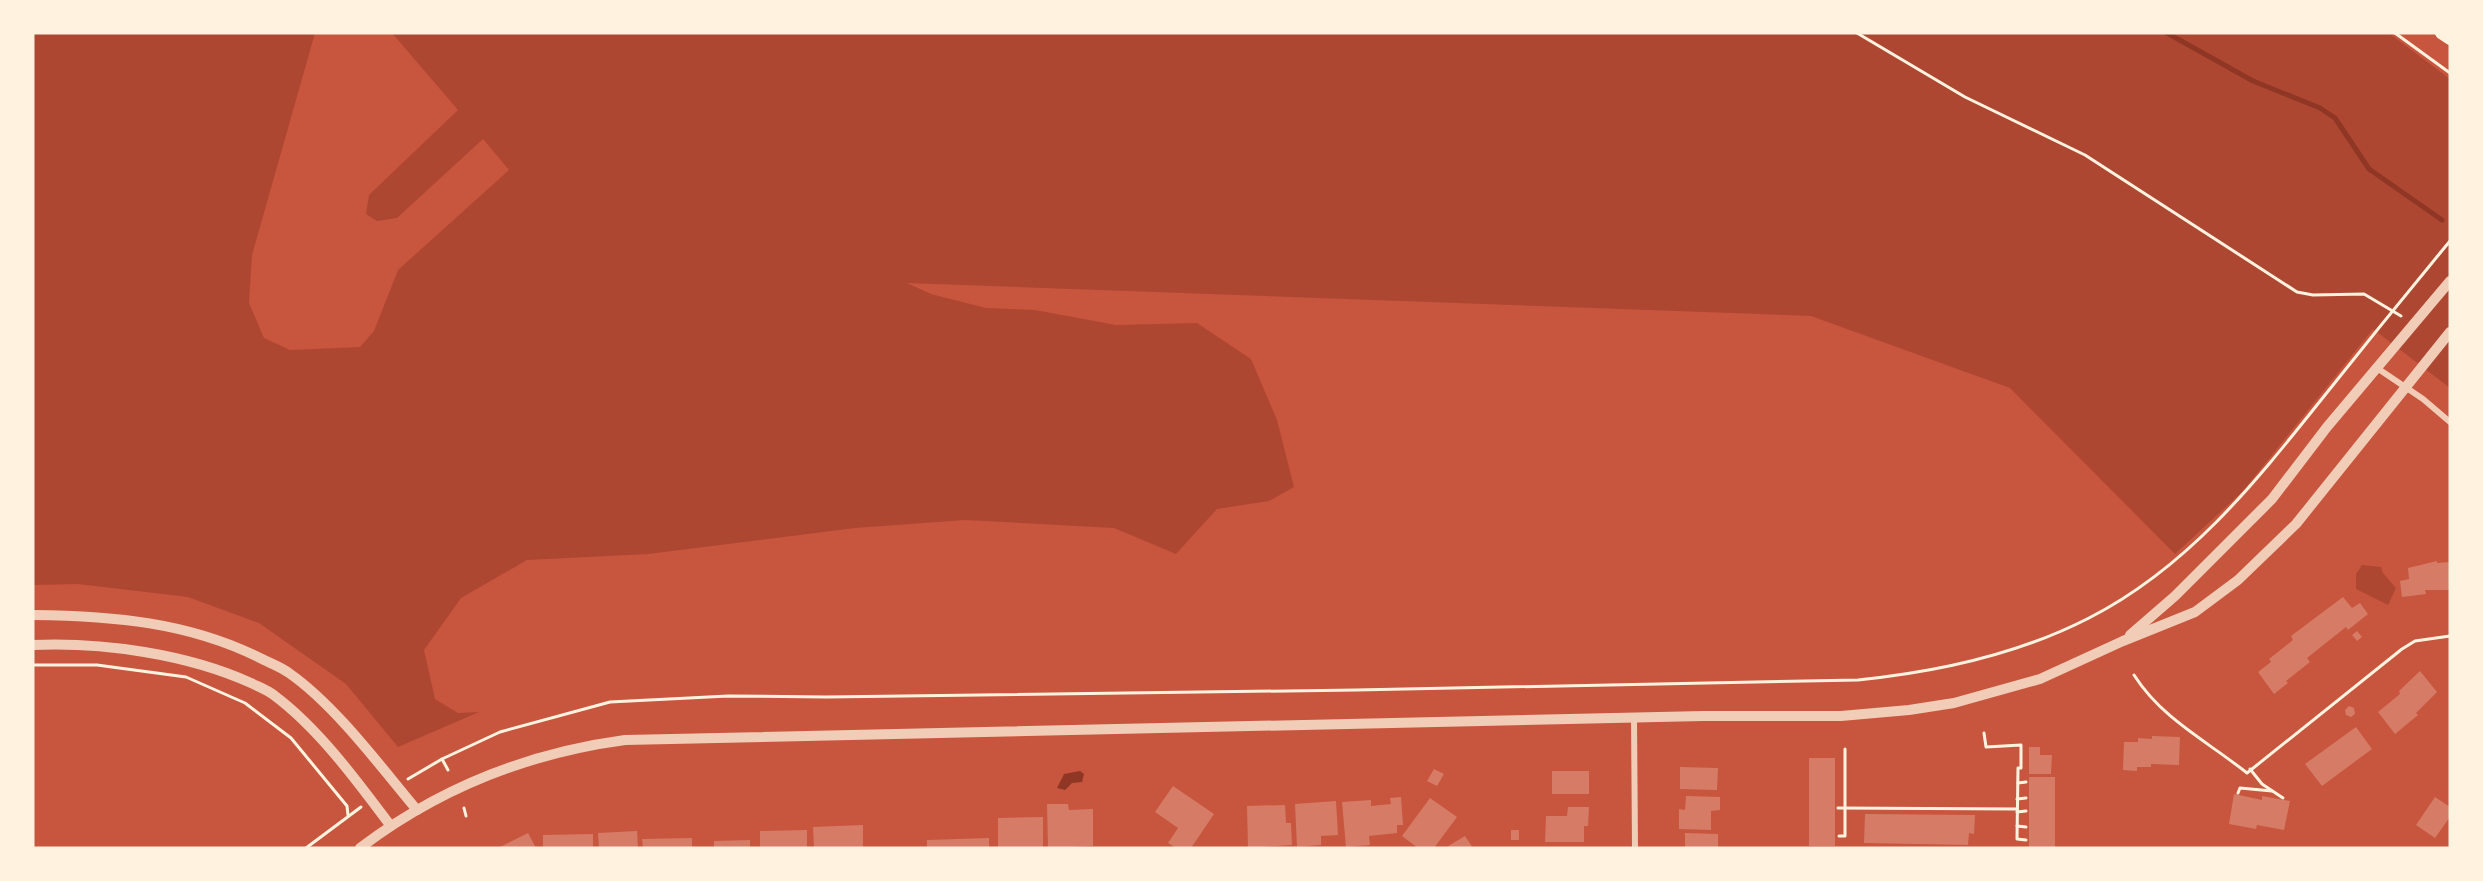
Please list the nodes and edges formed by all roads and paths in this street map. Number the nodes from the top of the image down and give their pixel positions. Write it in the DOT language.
graph roads {
  1 [pos="1857,33"];
  2 [pos="2395,33"];
  3 [pos="2441,33"];
  4 [pos="2450,39"];
  5 [pos="2450,73"];
  6 [pos="2450,241"];
  7 [pos="2450,281"];
  8 [pos="2393,310"];
  9 [pos="2404,318"];
  10 [pos="2450,332"];
  11 [pos="2377,368"];
  12 [pos="2406,387"];
  13 [pos="2450,422"];
  14 [pos="33,615"];
  15 [pos="2450,636"];
  16 [pos="2123,641"];
  17 [pos="33,645"];
  18 [pos="33,665"];
  19 [pos="2134,675"];
  20 [pos="1634,718"];
  21 [pos="1984,733"];
  22 [pos="1845,749"];
  23 [pos="442,759"];
  24 [pos="1839,765"];
  25 [pos="1845,765"];
  26 [pos="2250,769"];
  27 [pos="448,770"];
  28 [pos="1839,778"];
  29 [pos="1845,778"];
  30 [pos="408,779"];
  31 [pos="2018,783"];
  32 [pos="2026,783"];
  33 [pos="2258,791"];
  34 [pos="2274,791"];
  35 [pos="1845,793"];
  36 [pos="2238,793"];
  37 [pos="1839,794"];
  38 [pos="2257,797"];
  39 [pos="2026,798"];
  40 [pos="2283,798"];
  41 [pos="2017,799"];
  42 [pos="464,808"];
  43 [pos="1838,808"];
  44 [pos="1845,808"];
  45 [pos="1882,808"];
  46 [pos="1897,808"];
  47 [pos="1912,808"];
  48 [pos="1927,808"];
  49 [pos="1941,808"];
  50 [pos="1957,808"];
  51 [pos="417,810"];
  52 [pos="2017,810"];
  53 [pos="2026,812"];
  54 [pos="1882,813"];
  55 [pos="1897,813"];
  56 [pos="1912,813"];
  57 [pos="1942,813"];
  58 [pos="1957,813"];
  59 [pos="1927,814"];
  60 [pos="466,816"];
  61 [pos="1839,821"];
  62 [pos="1845,821"];
  63 [pos="390,825"];
  64 [pos="2017,826"];
  65 [pos="2026,826"];
  66 [pos="1839,836"];
  67 [pos="2026,840"];
  68 [pos="306,848"];
  69 [pos="360,848"];
  70 [pos="1635,848"];
  1 -- 8 [label="path"];
  2 -- 5 [label="path"];
  3 -- 4 [label="main road"];
  6 -- 8 [label="path"];
  7 -- 11 [label="street"];
  8 -- 9 [label="path"];
  8 -- 23 [label="path"];
  10 -- 12 [label="street"];
  11 -- 12 [label="street"];
  11 -- 16 [label="street"];
  12 -- 13 [label="street"];
  12 -- 16 [label="street"];
  14 -- 51 [label="street"];
  15 -- 26 [label="path"];
  16 -- 20 [label="street"];
  17 -- 63 [label="street"];
  18 -- 68 [label="path"];
  19 -- 26 [label="path"];
  20 -- 51 [label="street"];
  20 -- 70 [label="street"];
  21 -- 31 [label="path"];
  22 -- 25 [label="path"];
  23 -- 27 [label="path"];
  23 -- 30 [label="path"];
  24 -- 25 [label="path"];
  25 -- 29 [label="path"];
  26 -- 34 [label="path"];
  28 -- 29 [label="path"];
  29 -- 35 [label="path"];
  31 -- 32 [label="path"];
  31 -- 41 [label="path"];
  33 -- 34 [label="path"];
  33 -- 36 [label="path"];
  33 -- 38 [label="path"];
  34 -- 40 [label="path"];
  35 -- 37 [label="path"];
  35 -- 44 [label="path"];
  39 -- 41 [label="path"];
  41 -- 52 [label="path"];
  42 -- 60 [label="path"];
  43 -- 44 [label="path"];
  44 -- 45 [label="path"];
  44 -- 62 [label="path"];
  45 -- 46 [label="path"];
  45 -- 54 [label="path"];
  46 -- 47 [label="path"];
  46 -- 55 [label="path"];
  47 -- 48 [label="path"];
  47 -- 56 [label="path"];
  48 -- 49 [label="path"];
  48 -- 59 [label="path"];
  49 -- 50 [label="path"];
  49 -- 57 [label="path"];
  50 -- 52 [label="path"];
  50 -- 58 [label="path"];
  51 -- 63 [label="street"];
  52 -- 53 [label="path"];
  52 -- 64 [label="path"];
  61 -- 62 [label="path"];
  62 -- 66 [label="path"];
  63 -- 69 [label="street"];
  64 -- 65 [label="path"];
  64 -- 67 [label="path"];
}
